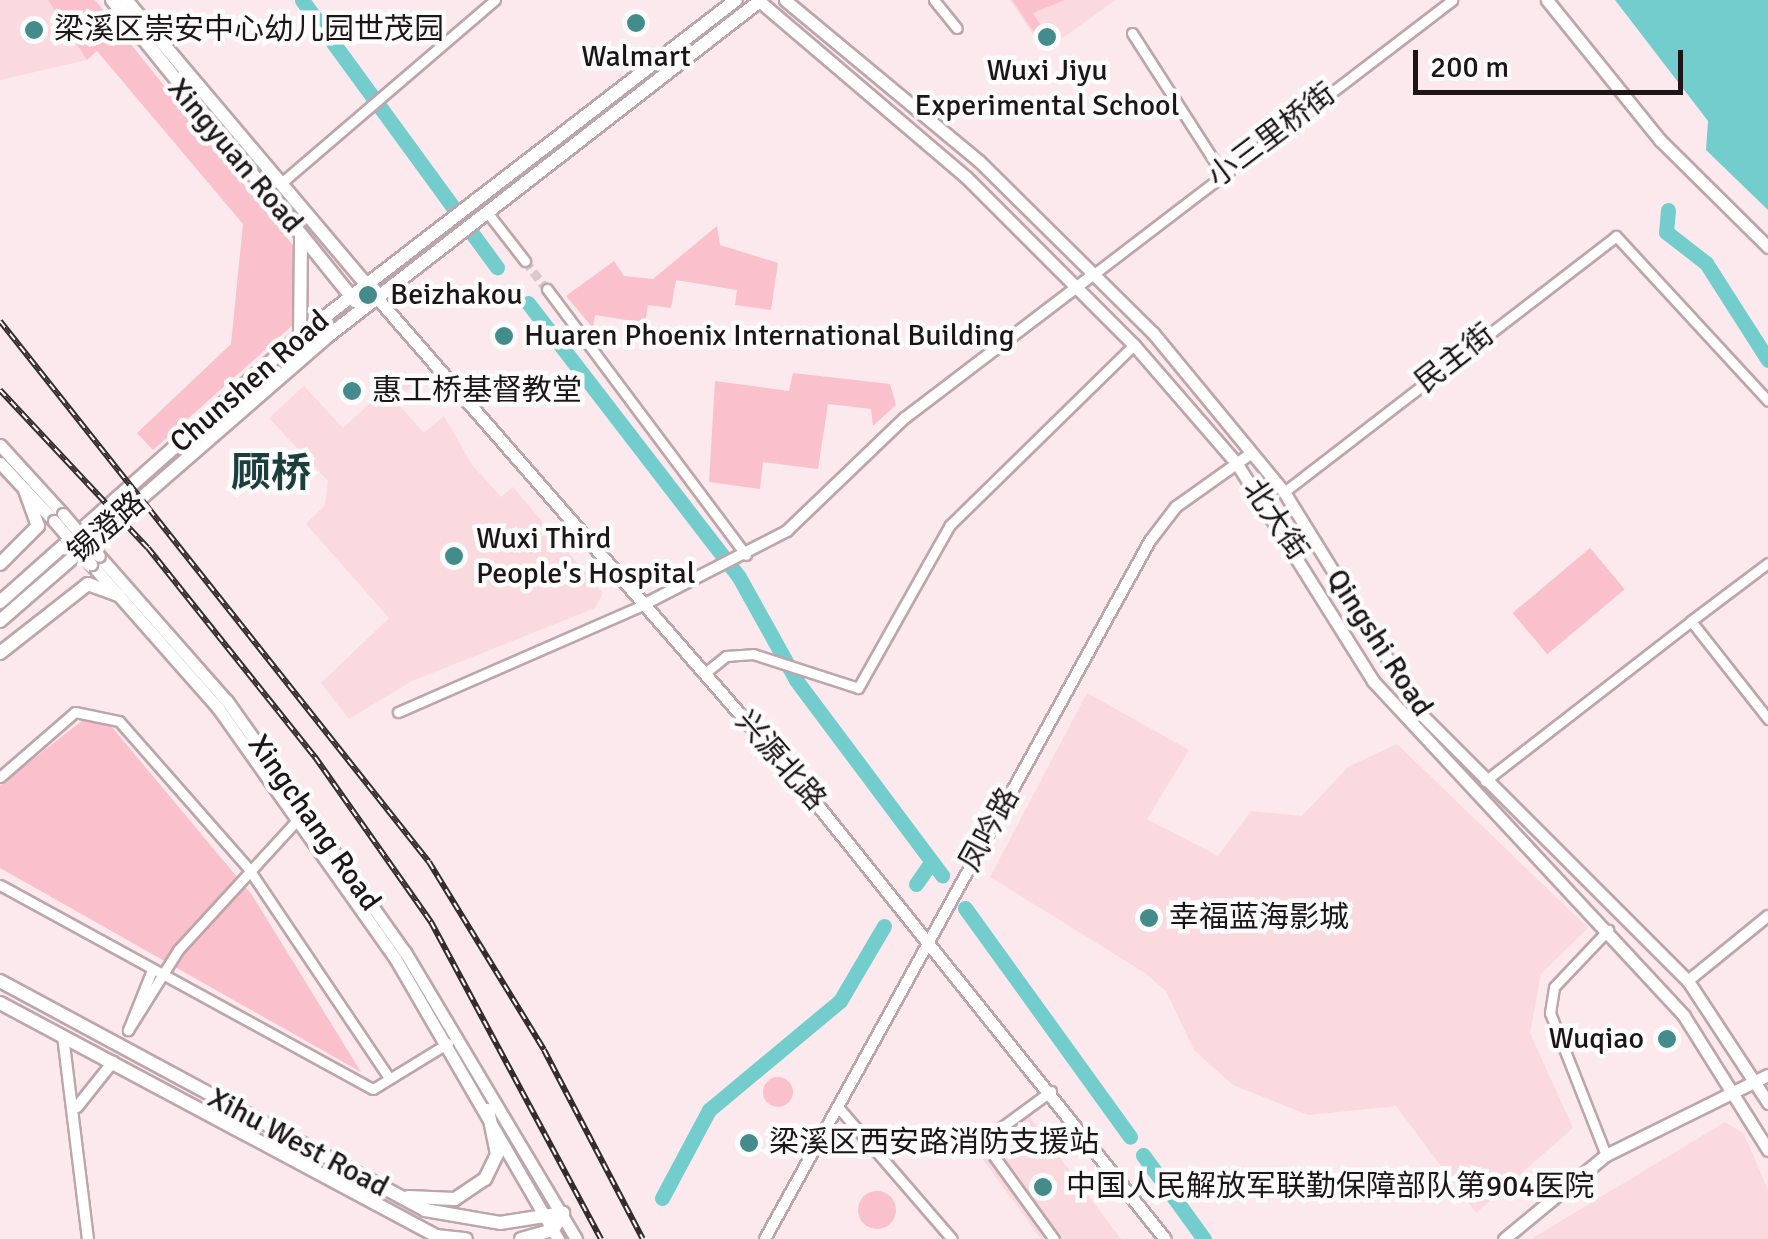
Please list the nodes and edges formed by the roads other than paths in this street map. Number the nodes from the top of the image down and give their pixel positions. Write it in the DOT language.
graph roads {
  1 [pos="112,0"];
  2 [pos="126,0"];
  3 [pos="495,0"];
  4 [pos="736,0"];
  5 [pos="785,0"];
  6 [pos="934,0"];
  7 [pos="1452,0"];
  8 [pos="1547,0"];
  9 [pos="759,1"];
  10 [pos="957,28"];
  11 [pos="1132,33"];
  12 [pos="1222,172"];
  13 [pos="280,184"];
  14 [pos="488,212"];
  15 [pos="300,235"];
  16 [pos="1768,246"];
  17 [pos="525,261"];
  18 [pos="1094,274"];
  19 [pos="365,284"];
  20 [pos="1078,286"];
  21 [pos="547,289"];
  22 [pos="350,296"];
  23 [pos="377,298"];
  24 [pos="363,309"];
  25 [pos="300,336"];
  26 [pos="1134,345"];
  27 [pos="1768,402"];
  28 [pos="215,434"];
  29 [pos="0,445"];
  30 [pos="1252,454"];
  31 [pos="0,463"];
  32 [pos="1237,464"];
  33 [pos="25,490"];
  34 [pos="1284,492"];
  35 [pos="59,518"];
  36 [pos="742,558"];
  37 [pos="95,560"];
  38 [pos="1768,563"];
  39 [pos="0,564"];
  40 [pos="119,594"];
  41 [pos="6,597"];
  42 [pos="645,604"];
  43 [pos="0,621"];
  44 [pos="1691,621"];
  45 [pos="0,652"];
  46 [pos="705,674"];
  47 [pos="398,712"];
  48 [pos="1768,719"];
  49 [pos="0,777"];
  50 [pos="1485,781"];
  51 [pos="297,820"];
  52 [pos="248,868"];
  53 [pos="0,885"];
  54 [pos="1768,916"];
  55 [pos="1608,930"];
  56 [pos="930,939"];
  57 [pos="157,972"];
  58 [pos="0,981"];
  59 [pos="1688,981"];
  60 [pos="0,1003"];
  61 [pos="63,1036"];
  62 [pos="448,1043"];
  63 [pos="119,1047"];
  64 [pos="113,1062"];
  65 [pos="1763,1078"];
  66 [pos="390,1079"];
  67 [pos="1738,1088"];
  68 [pos="1051,1091"];
  69 [pos="1768,1102"];
  70 [pos="838,1107"];
  71 [pos="76,1108"];
  72 [pos="488,1110"];
  73 [pos="277,1132"];
  74 [pos="269,1146"];
  75 [pos="1768,1150"];
  76 [pos="1606,1156"];
  77 [pos="395,1195"];
  78 [pos="544,1213"];
  79 [pos="563,1213"];
  80 [pos="556,1234"];
  81 [pos="439,1238"];
  82 [pos="88,1239"];
  83 [pos="466,1239"];
  84 [pos="521,1239"];
  85 [pos="576,1239"];
  86 [pos="766,1239"];
  87 [pos="952,1239"];
  88 [pos="1054,1239"];
  89 [pos="1165,1239"];
  90 [pos="1504,1239"];
  1 -- 15 [label="main road, Xingyuan Road"];
  2 -- 13 [label="main road"];
  3 -- 13 [label="street"];
  4 -- 19 [label="main road, Chunshen Road"];
  5 -- 18 [label="main road, Qingshi Road"];
  6 -- 10 [label="street"];
  7 -- 12 [label="street, 小三里桥街"];
  8 -- 16 [label="main road"];
  9 -- 14 [label="main road, Chunshen Road"];
  9 -- 20 [label="main road, 北大街"];
  11 -- 12 [label="street"];
  12 -- 18 [label="street, 小三里桥街"];
  13 -- 19 [label="main road"];
  14 -- 17 [label="street"];
  14 -- 23 [label="main road, Chunshen Road"];
  15 -- 22 [label="main road, Xingyuan Road"];
  15 -- 25 [label="main road"];
  18 -- 20 [label="street"];
  18 -- 30 [label="main road, Qingshi Road"];
  19 -- 22 [label="main road, Chunshen Road"];
  19 -- 23 [label="main road"];
  20 -- 26 [label="main road, 北大街"];
  20 -- 36 [label="street"];
  21 -- 36 [label="street"];
  22 -- 24 [label="main road, Xingyuan Road"];
  22 -- 25 [label="main road, Chunshen Road"];
  23 -- 24 [label="main road, Chunshen Road"];
  23 -- 42 [label="main road, 兴源北路"];
  24 -- 28 [label="main road, Chunshen Road"];
  25 -- 41 [label="main road, Chunshen Road"];
  26 -- 32 [label="main road, 北大街"];
  26 -- 46 [label="street"];
  27 -- 34 [label="street, 民主街"];
  28 -- 43 [label="main road, 锡澄路"];
  29 -- 35 [label="main road, Xingchang Road"];
  30 -- 32 [label="street, 凤吟路"];
  30 -- 34 [label="main road, Qingshi Road"];
  31 -- 33 [label="main road, Xingchang Road"];
  32 -- 55 [label="main road, 北大街"];
  32 -- 56 [label="street, 凤吟路"];
  33 -- 35 [label="main road, Xingchang Road"];
  33 -- 39 [label="main road"];
  34 -- 50 [label="main road, Qingshi Road"];
  35 -- 37 [label="main road, Xingchang Road, bridge"];
  36 -- 42 [label="street"];
  37 -- 40 [label="main road, Xingchang Road"];
  37 -- 79 [label="main road, Xingchang Road"];
  38 -- 44 [label="street"];
  40 -- 45 [label="main road"];
  40 -- 51 [label="main road, Xingchang Road"];
  42 -- 46 [label="main road, 兴源北路"];
  42 -- 47 [label="street"];
  44 -- 48 [label="street"];
  44 -- 50 [label="street"];
  46 -- 56 [label="main road, 兴源北路"];
  49 -- 52 [label="street"];
  50 -- 59 [label="main road, Qingshi Road"];
  51 -- 52 [label="street"];
  51 -- 62 [label="main road, Xingchang Road"];
  52 -- 57 [label="street"];
  52 -- 66 [label="street"];
  53 -- 57 [label="street"];
  54 -- 59 [label="street"];
  55 -- 67 [label="main road, 北大街"];
  55 -- 76 [label="street"];
  56 -- 68 [label="main road, 兴源北路"];
  56 -- 70 [label="street, 凤吟路"];
  57 -- 63 [label="street"];
  57 -- 66 [label="street"];
  58 -- 63 [label="main road, Xihu West Road"];
  59 -- 65 [label="main road, Qingshi Road"];
  60 -- 61 [label="main road, Xihu West Road"];
  61 -- 64 [label="main road, Xihu West Road"];
  61 -- 71 [label="street"];
  62 -- 66 [label="street"];
  62 -- 72 [label="main road, Xingchang Road"];
  63 -- 73 [label="main road, Xihu West Road"];
  64 -- 71 [label="street"];
  64 -- 74 [label="main road, Xihu West Road"];
  65 -- 67 [label="main road"];
  65 -- 69 [label="main road, Qingshi Road"];
  67 -- 75 [label="main road, 北大街"];
  67 -- 76 [label="main road"];
  68 -- 88 [label="street"];
  68 -- 89 [label="main road, 兴源北路"];
  70 -- 86 [label="street, 凤吟路"];
  70 -- 87 [label="street"];
  71 -- 82 [label="street"];
  72 -- 77 [label="main road"];
  72 -- 78 [label="main road, Xingchang Road"];
  73 -- 74 [label="main road"];
  73 -- 77 [label="main road, Xihu West Road"];
  74 -- 81 [label="main road, Xihu West Road"];
  76 -- 90 [label="main road"];
  77 -- 78 [label="main road, Xihu West Road"];
  78 -- 79 [label="main road, Xihu West Road"];
  78 -- 80 [label="main road, Xingchang Road"];
  79 -- 80 [label="main road"];
  79 -- 85 [label="main road, Xingchang Road"];
  80 -- 84 [label="main road"];
  81 -- 83 [label="main road, Xihu West Road"];
}
